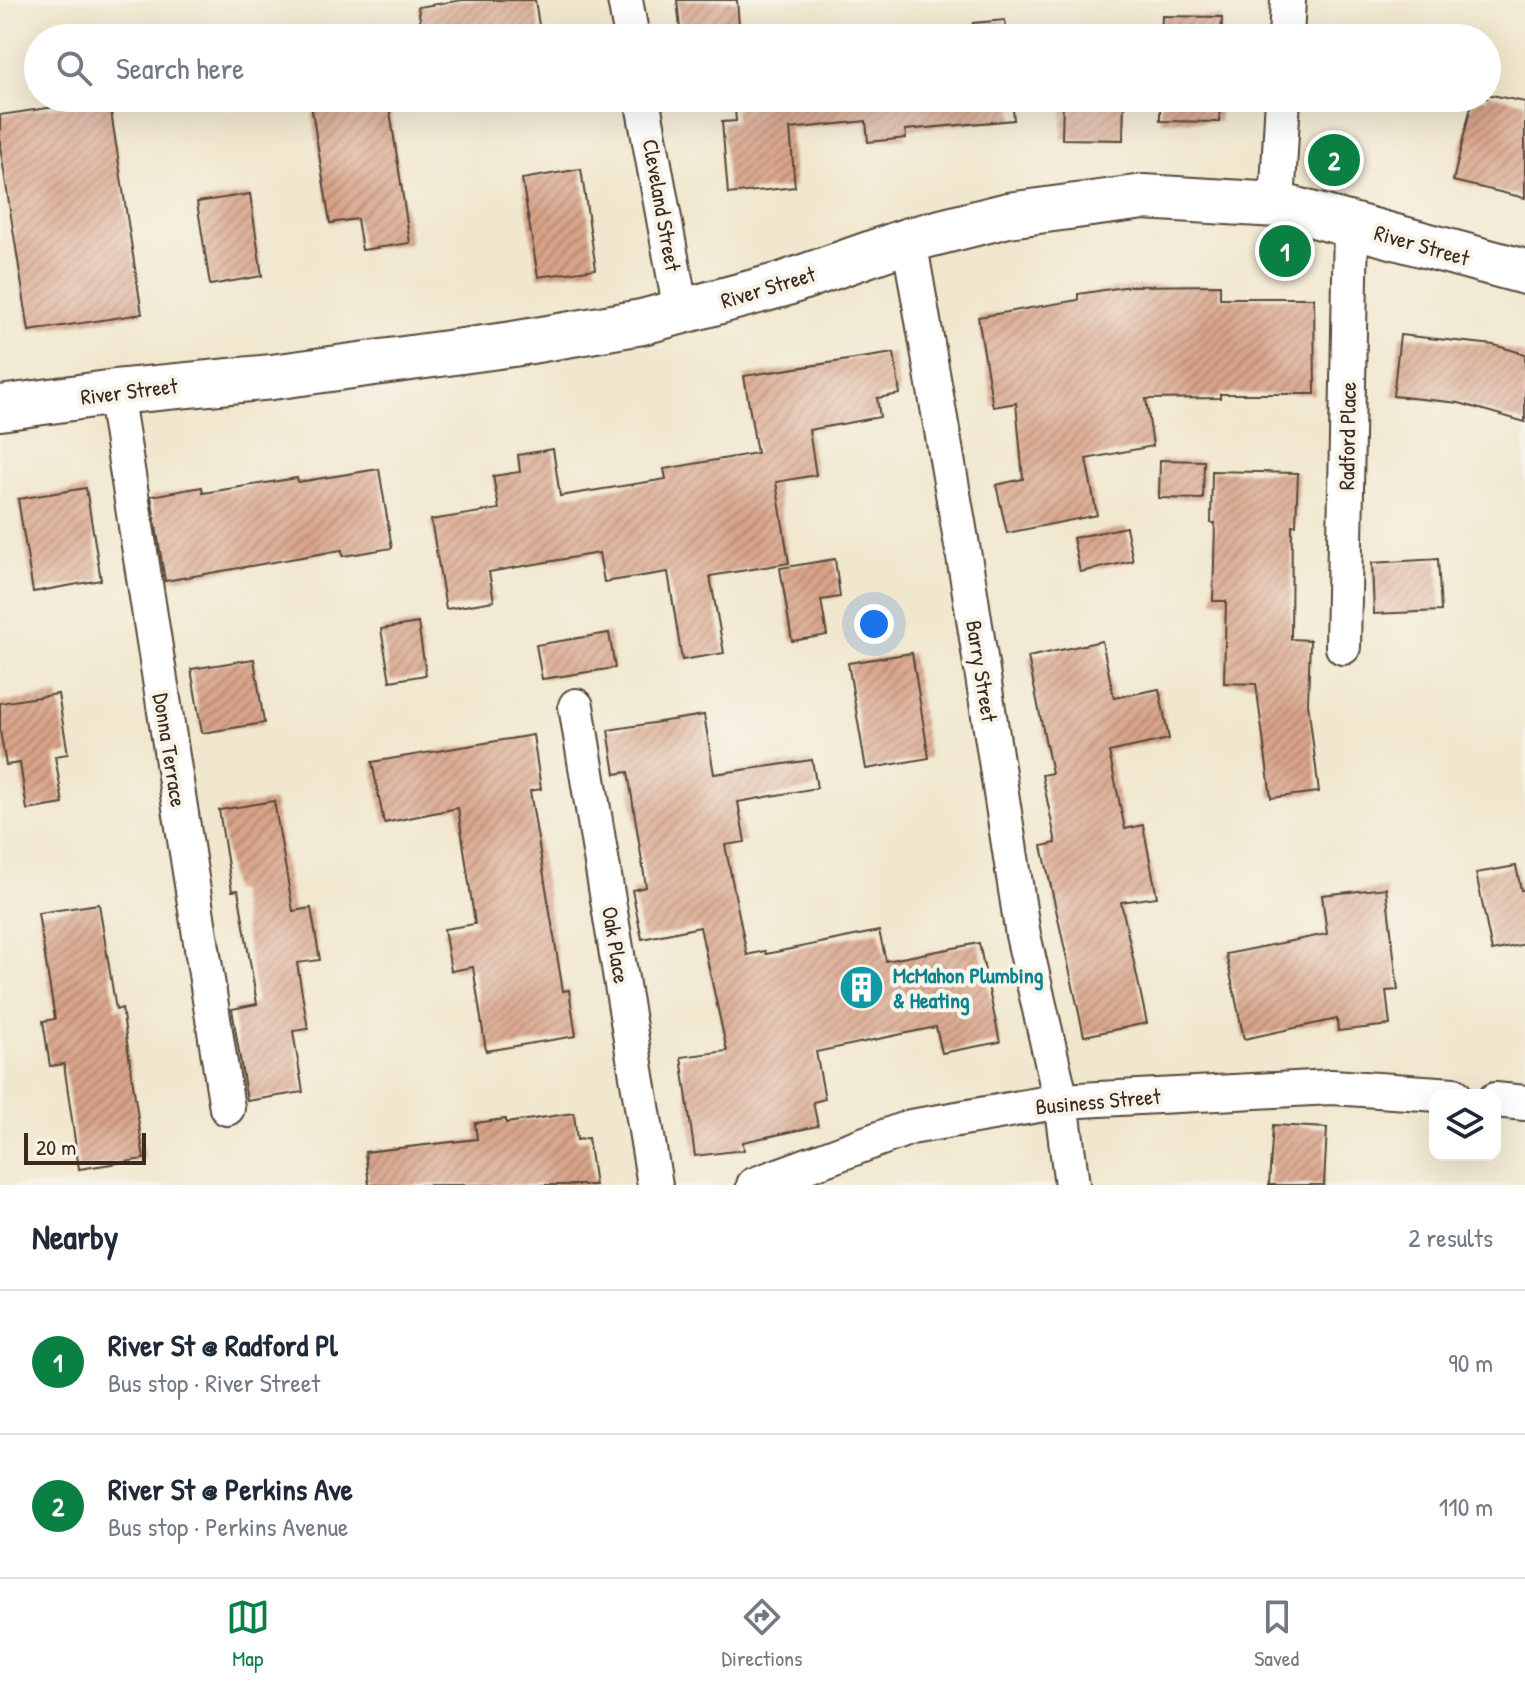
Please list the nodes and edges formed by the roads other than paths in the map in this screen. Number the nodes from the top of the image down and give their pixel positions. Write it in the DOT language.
graph roads {
  1 [pos="625,0"];
  2 [pos="1288,0"];
  3 [pos="629,24"];
  4 [pos="1287,24"];
  5 [pos="645,112"];
  6 [pos="1282,112"];
  7 [pos="1277,205"];
  8 [pos="1351,225"];
  9 [pos="909,240"];
  10 [pos="1525,272"];
  11 [pos="681,312"];
  12 [pos="115,392"];
  13 [pos="0,408"];
  14 [pos="1343,647"];
  15 [pos="576,706"];
  16 [pos="1429,1093"];
  17 [pos="1061,1101"];
  18 [pos="1501,1101"];
  19 [pos="1525,1103"];
  20 [pos="227,1108"];
  21 [pos="655,1185"];
  22 [pos="754,1185"];
  23 [pos="1072,1185"];
  1 -- 3 [label="street"];
  2 -- 4 [label="street"];
  5 -- 11 [label="street, Cleveland Street"];
  6 -- 7 [label="street"];
  7 -- 8 [label="main road, River Street"];
  7 -- 9 [label="main road, River Street"];
  8 -- 10 [label="main road, River Street"];
  8 -- 14 [label="street, Radford Place"];
  9 -- 11 [label="main road, River Street"];
  9 -- 17 [label="street, Barry Street"];
  11 -- 12 [label="main road, River Street"];
  12 -- 13 [label="main road, River Street"];
  12 -- 20 [label="street, Donna Terrace"];
  15 -- 21 [label="street, Oak Place"];
  16 -- 17 [label="street, Business Street"];
  17 -- 22 [label="street, Business Street"];
  17 -- 23 [label="street, Barry Street"];
  18 -- 19 [label="street"];
}
